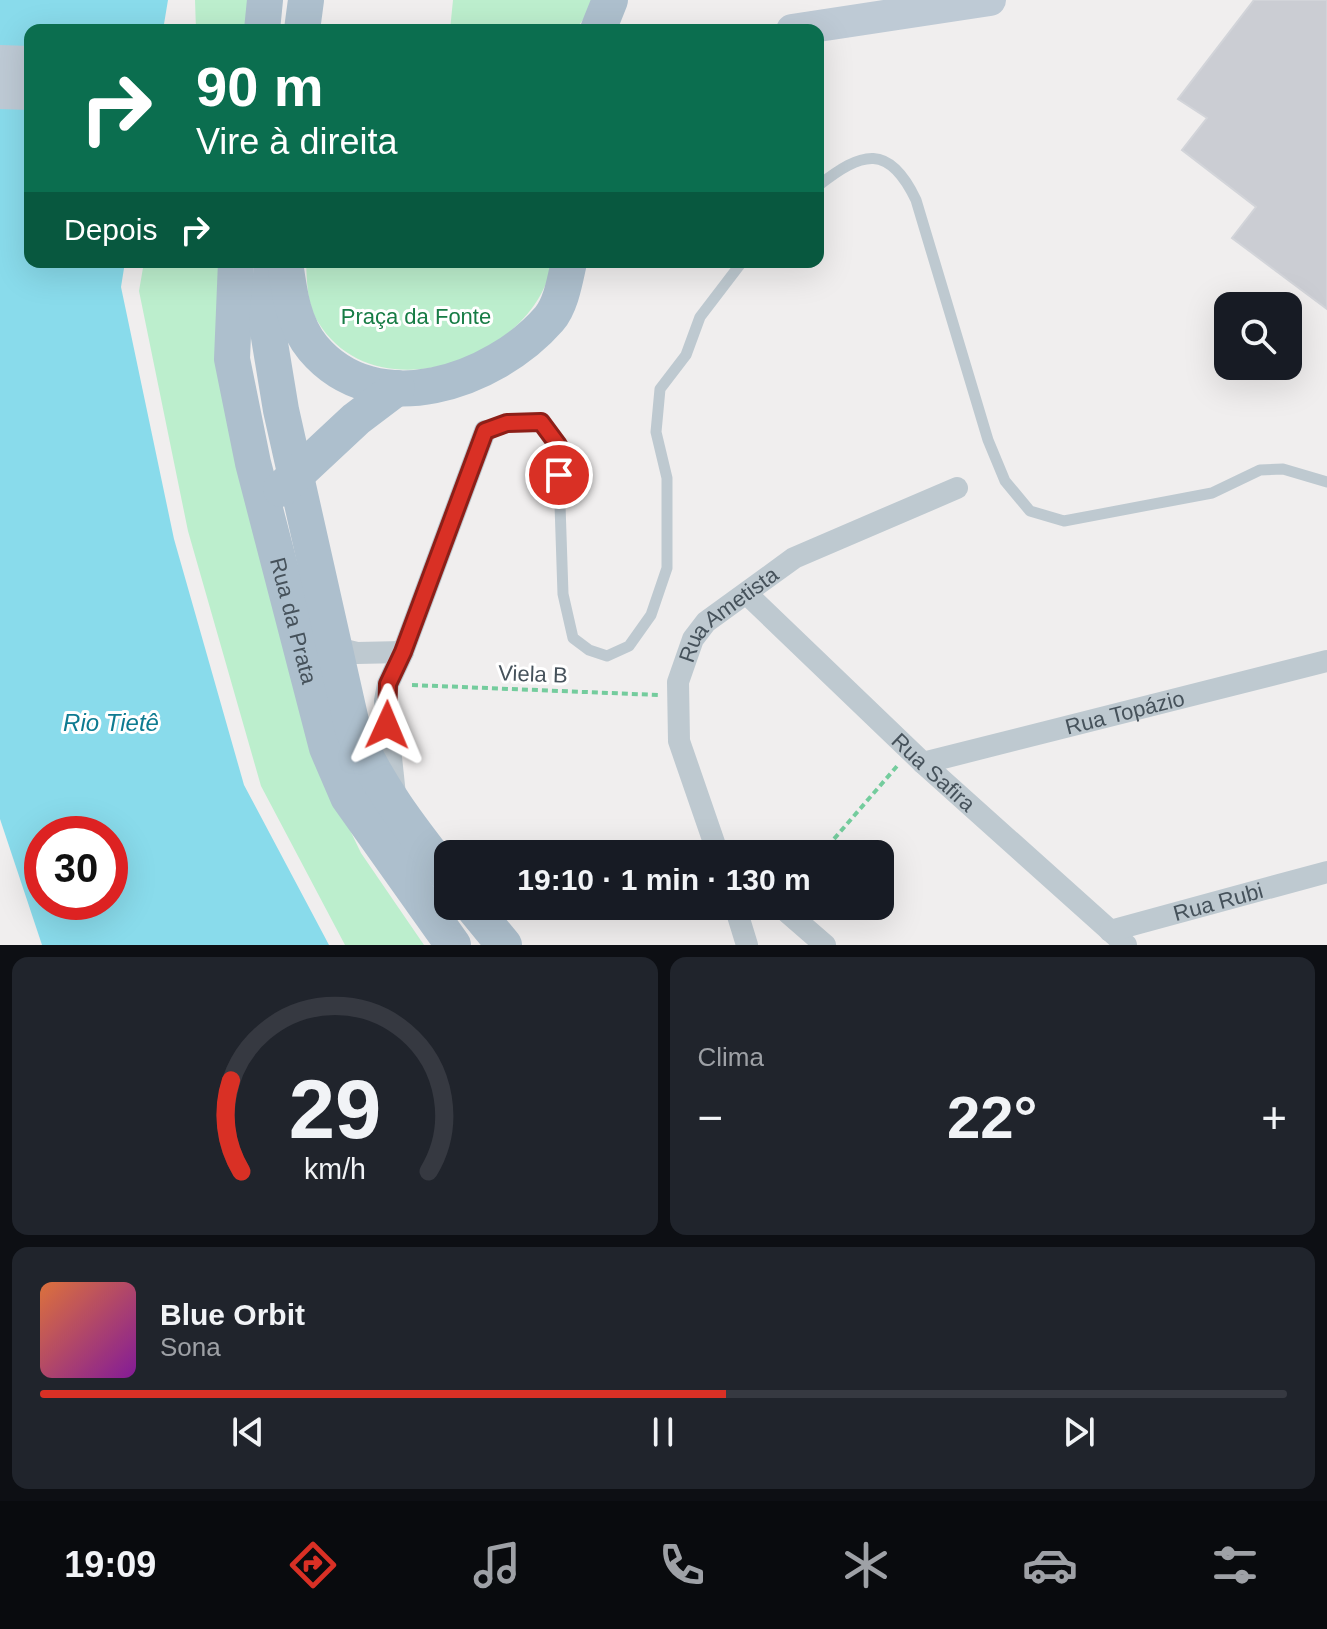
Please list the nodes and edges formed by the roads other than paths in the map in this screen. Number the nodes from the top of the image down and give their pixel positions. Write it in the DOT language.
graph roads {
  1 [pos="265,0"];
  2 [pos="306,0"];
  3 [pos="610,0"];
  4 [pos="990,0"];
  5 [pos="263,24"];
  6 [pos="303,24"];
  7 [pos="600,24"];
  8 [pos="824,25"];
  9 [pos="0,61"];
  10 [pos="24,62"];
  11 [pos="0,93"];
  12 [pos="24,94"];
  13 [pos="824,181"];
  14 [pos="236,268"];
  15 [pos="272,268"];
  16 [pos="286,268"];
  17 [pos="568,268"];
  18 [pos="737,268"];
  19 [pos="397,388"];
  20 [pos="485,431"];
  21 [pos="295,474"];
  22 [pos="1327,482"];
  23 [pos="957,488"];
  24 [pos="265,507"];
  25 [pos="747,594"];
  26 [pos="332,647"];
  27 [pos="403,652"];
  28 [pos="1327,661"];
  29 [pos="916,757"];
  30 [pos="397,812"];
  31 [pos="713,840"];
  32 [pos="434,858"];
  33 [pos="1327,872"];
  34 [pos="483,920"];
  35 [pos="739,920"];
  36 [pos="796,920"];
  37 [pos="1118,938"];
  38 [pos="452,942"];
  39 [pos="504,945"];
  40 [pos="747,945"];
  41 [pos="825,945"];
  1 -- 5 [label="main road"];
  2 -- 6 [label="main road"];
  3 -- 7 [label="main road"];
  4 -- 8 [label="main road"];
  9 -- 10 [label="main road"];
  11 -- 12 [label="main road"];
  13 -- 22 [label="lane"];
  14 -- 24 [label="main road, Rua da Prata"];
  15 -- 21 [label="main road, Rua da Prata"];
  16 -- 19 [label="main road"];
  17 -- 19 [label="main road"];
  18 -- 20 [label="lane"];
  19 -- 21 [label="main road"];
  20 -- 27 [label="street"];
  21 -- 24 [label="main road"];
  21 -- 26 [label="main road, Rua da Prata"];
  23 -- 25 [label="street, Rua Ametista"];
  24 -- 38 [label="main road, Rua da Prata"];
  25 -- 29 [label="street, Rua Safira"];
  25 -- 31 [label="street, Rua Ametista"];
  26 -- 27 [label="street"];
  26 -- 30 [label="main road, Rua da Prata"];
  27 -- 30 [label="street"];
  28 -- 29 [label="street, Rua Topázio"];
  29 -- 37 [label="street, Rua Safira"];
  30 -- 32 [label="main road, Rua da Prata"];
  33 -- 37 [label="street, Rua Rubi"];
  34 -- 39 [label="main road"];
  35 -- 40 [label="street"];
  36 -- 41 [label="street"];
}
